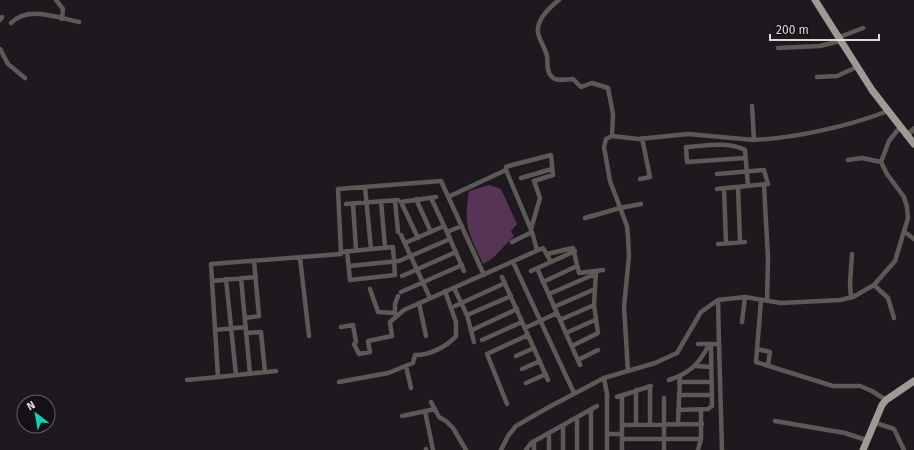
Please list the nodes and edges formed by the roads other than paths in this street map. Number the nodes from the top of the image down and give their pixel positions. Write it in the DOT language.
graph roads {
  1 [pos="56,0"];
  2 [pos="559,0"];
  3 [pos="815,0"];
  4 [pos="62,19"];
  5 [pos="79,22"];
  6 [pos="11,23"];
  7 [pos="863,28"];
  8 [pos="839,39"];
  9 [pos="778,48"];
  10 [pos="0,49"];
  11 [pos="857,67"];
  12 [pos="817,77"];
  13 [pos="25,78"];
  14 [pos="752,106"];
  15 [pos="888,111"];
  16 [pos="914,129"];
  17 [pos="903,131"];
  18 [pos="612,136"];
  19 [pos="642,138"];
  20 [pos="754,140"];
  21 [pos="914,144"];
  22 [pos="745,158"];
  23 [pos="848,160"];
  24 [pos="881,162"];
  25 [pos="552,169"];
  26 [pos="506,170"];
  27 [pos="746,172"];
  28 [pos="717,174"];
  29 [pos="528,176"];
  30 [pos="521,178"];
  31 [pos="640,179"];
  32 [pos="767,184"];
  33 [pos="748,186"];
  34 [pos="365,187"];
  35 [pos="738,187"];
  36 [pos="724,188"];
  37 [pos="717,189"];
  38 [pos="448,197"];
  39 [pos="416,199"];
  40 [pos="539,201"];
  41 [pos="381,202"];
  42 [pos="366,203"];
  43 [pos="346,204"];
  44 [pos="353,204"];
  45 [pos="641,204"];
  46 [pos="620,208"];
  47 [pos="585,218"];
  48 [pos="444,226"];
  49 [pos="462,226"];
  50 [pos="532,230"];
  51 [pos="431,232"];
  52 [pos="447,232"];
  53 [pos="905,234"];
  54 [pos="418,238"];
  55 [pos="450,239"];
  56 [pos="914,239"];
  57 [pos="512,242"];
  58 [pos="405,243"];
  59 [pos="726,243"];
  60 [pos="718,244"];
  61 [pos="385,247"];
  62 [pos="371,249"];
  63 [pos="356,250"];
  64 [pos="537,250"];
  65 [pos="347,251"];
  66 [pos="575,251"];
  67 [pos="341,252"];
  68 [pos="456,252"];
  69 [pos="547,254"];
  70 [pos="852,254"];
  71 [pos="411,256"];
  72 [pos="300,258"];
  73 [pos="254,261"];
  74 [pos="394,261"];
  75 [pos="513,262"];
  76 [pos="551,262"];
  77 [pos="462,265"];
  78 [pos="348,266"];
  79 [pos="577,266"];
  80 [pos="537,268"];
  81 [pos="417,269"];
  82 [pos="603,270"];
  83 [pos="464,271"];
  84 [pos="531,271"];
  85 [pos="596,272"];
  86 [pos="484,275"];
  87 [pos="256,276"];
  88 [pos="402,276"];
  89 [pos="502,277"];
  90 [pos="241,278"];
  91 [pos="226,279"];
  92 [pos="212,280"];
  93 [pos="423,282"];
  94 [pos="543,282"];
  95 [pos="505,283"];
  96 [pos="875,285"];
  97 [pos="454,288"];
  98 [pos="370,289"];
  99 [pos="595,289"];
  100 [pos="445,291"];
  101 [pos="402,292"];
  102 [pos="549,294"];
  103 [pos="398,296"];
  104 [pos="511,296"];
  105 [pos="851,297"];
  106 [pos="430,298"];
  107 [pos="745,299"];
  108 [pos="719,302"];
  109 [pos="763,302"];
  110 [pos="419,303"];
  111 [pos="462,303"];
  112 [pos="594,305"];
  113 [pos="454,306"];
  114 [pos="554,307"];
  115 [pos="517,309"];
  116 [pos="557,313"];
  117 [pos="395,315"];
  118 [pos="467,315"];
  119 [pos="245,318"];
  120 [pos="894,318"];
  121 [pos="560,320"];
  122 [pos="596,320"];
  123 [pos="541,321"];
  124 [pos="522,322"];
  125 [pos="742,322"];
  126 [pos="246,327"];
  127 [pos="341,327"];
  128 [pos="232,328"];
  129 [pos="525,328"];
  130 [pos="215,330"];
  131 [pos="472,330"];
  132 [pos="246,333"];
  133 [pos="566,333"];
  134 [pos="528,335"];
  135 [pos="309,336"];
  136 [pos="426,336"];
  137 [pos="482,340"];
  138 [pos="474,342"];
  139 [pos="698,344"];
  140 [pos="719,344"];
  141 [pos="710,345"];
  142 [pos="572,346"];
  143 [pos="534,348"];
  144 [pos="757,349"];
  145 [pos="598,350"];
  146 [pos="516,356"];
  147 [pos="578,360"];
  148 [pos="540,361"];
  149 [pos="580,365"];
  150 [pos="768,365"];
  151 [pos="406,366"];
  152 [pos="696,366"];
  153 [pos="712,367"];
  154 [pos="522,369"];
  155 [pos="276,371"];
  156 [pos="628,371"];
  157 [pos="265,372"];
  158 [pos="250,374"];
  159 [pos="546,374"];
  160 [pos="236,375"];
  161 [pos="218,377"];
  162 [pos="679,379"];
  163 [pos="187,380"];
  164 [pos="548,380"];
  165 [pos="605,380"];
  166 [pos="669,380"];
  167 [pos="914,381"];
  168 [pos="339,382"];
  169 [pos="712,382"];
  170 [pos="526,383"];
  171 [pos="411,388"];
  172 [pos="636,390"];
  173 [pos="574,393"];
  174 [pos="622,395"];
  175 [pos="679,395"];
  176 [pos="712,395"];
  177 [pos="617,397"];
  178 [pos="664,398"];
  179 [pos="886,400"];
  180 [pos="431,402"];
  181 [pos="507,404"];
  182 [pos="598,406"];
  183 [pos="435,409"];
  184 [pos="591,410"];
  185 [pos="678,410"];
  186 [pos="701,410"];
  187 [pos="425,411"];
  188 [pos="402,416"];
  189 [pos="577,417"];
  190 [pos="775,421"];
  191 [pos="873,422"];
  192 [pos="678,424"];
  193 [pos="702,424"];
  194 [pos="622,425"];
  195 [pos="636,425"];
  196 [pos="650,425"];
  197 [pos="664,425"];
  198 [pos="562,426"];
  199 [pos="549,433"];
  200 [pos="607,434"];
  201 [pos="622,437"];
  202 [pos="664,439"];
  203 [pos="702,439"];
  204 [pos="866,440"];
  205 [pos="534,441"];
  206 [pos="433,450"];
  207 [pos="466,450"];
  208 [pos="501,450"];
  209 [pos="526,450"];
  210 [pos="534,450"];
  211 [pos="549,450"];
  212 [pos="563,450"];
  213 [pos="578,450"];
  214 [pos="591,450"];
  215 [pos="607,450"];
  216 [pos="622,450"];
  217 [pos="664,450"];
  218 [pos="698,450"];
  219 [pos="722,450"];
  220 [pos="863,450"];
  221 [pos="904,450"];
  1 -- 4 [label="street"];
  2 -- 18 [label="street"];
  3 -- 8 [label="main road"];
  4 -- 5 [label="street"];
  4 -- 6 [label="street"];
  7 -- 8 [label="street"];
  8 -- 9 [label="street"];
  8 -- 11 [label="main road"];
  10 -- 13 [label="street"];
  11 -- 12 [label="street"];
  11 -- 15 [label="main road"];
  14 -- 20 [label="street"];
  15 -- 17 [label="main road"];
  15 -- 20 [label="street"];
  16 -- 17 [label="street"];
  17 -- 21 [label="main road"];
  17 -- 24 [label="street"];
  18 -- 19 [label="street"];
  18 -- 46 [label="street"];
  19 -- 20 [label="street"];
  19 -- 31 [label="street"];
  22 -- 22 [label="street"];
  22 -- 27 [label="street"];
  23 -- 24 [label="street"];
  24 -- 53 [label="street"];
  25 -- 26 [label="street"];
  25 -- 29 [label="street"];
  25 -- 40 [label="street"];
  26 -- 38 [label="street"];
  26 -- 50 [label="street"];
  27 -- 28 [label="street"];
  27 -- 32 [label="street"];
  27 -- 33 [label="street"];
  29 -- 30 [label="street"];
  29 -- 40 [label="street"];
  32 -- 33 [label="street"];
  32 -- 109 [label="street"];
  33 -- 35 [label="street"];
  34 -- 38 [label="street"];
  34 -- 42 [label="street"];
  34 -- 67 [label="street"];
  35 -- 36 [label="street"];
  35 -- 59 [label="street"];
  36 -- 37 [label="street"];
  36 -- 59 [label="street"];
  38 -- 49 [label="street"];
  39 -- 48 [label="street"];
  39 -- 51 [label="street"];
  39 -- 54 [label="street"];
  40 -- 50 [label="street"];
  41 -- 42 [label="street"];
  41 -- 58 [label="street"];
  41 -- 61 [label="street"];
  42 -- 44 [label="street"];
  42 -- 62 [label="street"];
  43 -- 44 [label="street"];
  44 -- 63 [label="street"];
  45 -- 46 [label="street"];
  46 -- 47 [label="street"];
  46 -- 156 [label="street"];
  48 -- 51 [label="street"];
  48 -- 52 [label="street"];
  49 -- 52 [label="street"];
  49 -- 86 [label="street"];
  50 -- 57 [label="street"];
  50 -- 64 [label="street"];
  51 -- 54 [label="street"];
  52 -- 55 [label="street"];
  53 -- 56 [label="street"];
  53 -- 96 [label="street"];
  54 -- 58 [label="street"];
  55 -- 68 [label="street"];
  55 -- 71 [label="street"];
  58 -- 71 [label="street"];
  59 -- 60 [label="street"];
  61 -- 62 [label="street"];
  61 -- 74 [label="street"];
  62 -- 63 [label="street"];
  63 -- 65 [label="street"];
  64 -- 69 [label="street"];
  64 -- 75 [label="street"];
  65 -- 67 [label="street"];
  65 -- 78 [label="street"];
  66 -- 69 [label="street"];
  66 -- 76 [label="street"];
  66 -- 79 [label="street"];
  67 -- 72 [label="street"];
  68 -- 77 [label="street"];
  68 -- 81 [label="street"];
  69 -- 76 [label="street"];
  70 -- 105 [label="street"];
  71 -- 74 [label="street"];
  71 -- 81 [label="street"];
  72 -- 73 [label="street"];
  72 -- 135 [label="street"];
  73 -- 87 [label="street"];
  73 -- 92 [label="street"];
  74 -- 78 [label="street"];
  74 -- 78 [label="street"];
  75 -- 86 [label="street"];
  75 -- 123 [label="street"];
  76 -- 80 [label="street"];
  77 -- 83 [label="street"];
  77 -- 93 [label="street"];
  79 -- 85 [label="street"];
  79 -- 94 [label="street"];
  80 -- 84 [label="street"];
  80 -- 94 [label="street"];
  81 -- 88 [label="street"];
  81 -- 93 [label="street"];
  82 -- 85 [label="street"];
  85 -- 99 [label="street"];
  85 -- 102 [label="street"];
  86 -- 97 [label="street"];
  87 -- 90 [label="street"];
  87 -- 119 [label="street"];
  89 -- 95 [label="street"];
  90 -- 91 [label="street"];
  90 -- 119 [label="street"];
  91 -- 92 [label="street"];
  91 -- 128 [label="street"];
  92 -- 130 [label="street"];
  93 -- 101 [label="street"];
  93 -- 106 [label="street"];
  94 -- 102 [label="street"];
  95 -- 104 [label="street"];
  95 -- 111 [label="street"];
  96 -- 105 [label="street"];
  96 -- 120 [label="street"];
  97 -- 100 [label="street"];
  97 -- 111 [label="street"];
  98 -- 117 [label="street"];
  99 -- 112 [label="street"];
  99 -- 114 [label="street"];
  100 -- 106 [label="street"];
  100 -- 151 [label="street"];
  102 -- 114 [label="street"];
  103 -- 117 [label="street"];
  104 -- 115 [label="street"];
  104 -- 118 [label="street"];
  105 -- 109 [label="street"];
  106 -- 110 [label="street"];
  107 -- 108 [label="street"];
  107 -- 109 [label="street"];
  107 -- 125 [label="street"];
  108 -- 140 [label="street"];
  108 -- 156 [label="street"];
  109 -- 144 [label="street"];
  110 -- 117 [label="street"];
  110 -- 136 [label="street"];
  111 -- 113 [label="street"];
  111 -- 118 [label="street"];
  112 -- 121 [label="street"];
  112 -- 122 [label="street"];
  114 -- 116 [label="street"];
  115 -- 124 [label="street"];
  115 -- 131 [label="street"];
  116 -- 121 [label="street"];
  116 -- 123 [label="street"];
  117 -- 127 [label="street"];
  118 -- 131 [label="street"];
  119 -- 126 [label="street"];
  121 -- 133 [label="street"];
  122 -- 133 [label="street"];
  122 -- 142 [label="street"];
  123 -- 129 [label="street"];
  123 -- 173 [label="street"];
  124 -- 129 [label="street"];
  124 -- 137 [label="street"];
  126 -- 128 [label="street"];
  126 -- 132 [label="street"];
  128 -- 130 [label="street"];
  128 -- 160 [label="street"];
  129 -- 134 [label="street"];
  130 -- 161 [label="street"];
  131 -- 138 [label="street"];
  132 -- 157 [label="street"];
  132 -- 158 [label="street"];
  133 -- 142 [label="street"];
  134 -- 143 [label="street"];
  134 -- 181 [label="street"];
  139 -- 141 [label="street"];
  140 -- 141 [label="street"];
  140 -- 219 [label="street"];
  141 -- 152 [label="street"];
  141 -- 153 [label="street"];
  142 -- 147 [label="street"];
  143 -- 146 [label="street"];
  143 -- 148 [label="street"];
  144 -- 150 [label="street"];
  144 -- 150 [label="street"];
  145 -- 147 [label="street"];
  147 -- 149 [label="street"];
  148 -- 154 [label="street"];
  148 -- 159 [label="street"];
  150 -- 179 [label="street"];
  151 -- 168 [label="street"];
  151 -- 171 [label="street"];
  152 -- 153 [label="street"];
  152 -- 162 [label="street"];
  153 -- 169 [label="street"];
  155 -- 157 [label="street"];
  156 -- 165 [label="street"];
  157 -- 158 [label="street"];
  158 -- 160 [label="street"];
  159 -- 164 [label="street"];
  159 -- 170 [label="street"];
  160 -- 161 [label="street"];
  161 -- 163 [label="street"];
  162 -- 166 [label="street"];
  162 -- 169 [label="street"];
  162 -- 175 [label="street"];
  165 -- 173 [label="street"];
  165 -- 200 [label="street"];
  167 -- 179 [label="main road"];
  169 -- 176 [label="street"];
  172 -- 174 [label="street"];
  172 -- 195 [label="street"];
  172 -- 196 [label="street"];
  173 -- 208 [label="street"];
  174 -- 177 [label="street"];
  174 -- 194 [label="street"];
  175 -- 176 [label="street"];
  175 -- 185 [label="street"];
  176 -- 186 [label="street"];
  178 -- 197 [label="street"];
  179 -- 191 [label="main road"];
  180 -- 183 [label="street"];
  182 -- 184 [label="street"];
  183 -- 187 [label="street"];
  183 -- 207 [label="street"];
  184 -- 189 [label="street"];
  184 -- 214 [label="street"];
  185 -- 186 [label="street"];
  185 -- 192 [label="street"];
  186 -- 193 [label="street"];
  187 -- 188 [label="street"];
  187 -- 206 [label="street"];
  189 -- 198 [label="street"];
  189 -- 213 [label="street"];
  190 -- 204 [label="street"];
  191 -- 204 [label="main road"];
  191 -- 221 [label="street"];
  192 -- 193 [label="street"];
  192 -- 197 [label="street"];
  193 -- 203 [label="street"];
  194 -- 195 [label="street"];
  194 -- 201 [label="street"];
  195 -- 196 [label="street"];
  196 -- 197 [label="street"];
  197 -- 202 [label="street"];
  198 -- 199 [label="street"];
  198 -- 212 [label="street"];
  199 -- 205 [label="street"];
  199 -- 211 [label="street"];
  200 -- 201 [label="street"];
  200 -- 215 [label="street"];
  201 -- 202 [label="street"];
  201 -- 216 [label="street"];
  202 -- 203 [label="street"];
  202 -- 217 [label="street"];
  203 -- 218 [label="street"];
  204 -- 220 [label="main road"];
  205 -- 209 [label="street"];
  205 -- 210 [label="street"];
}
